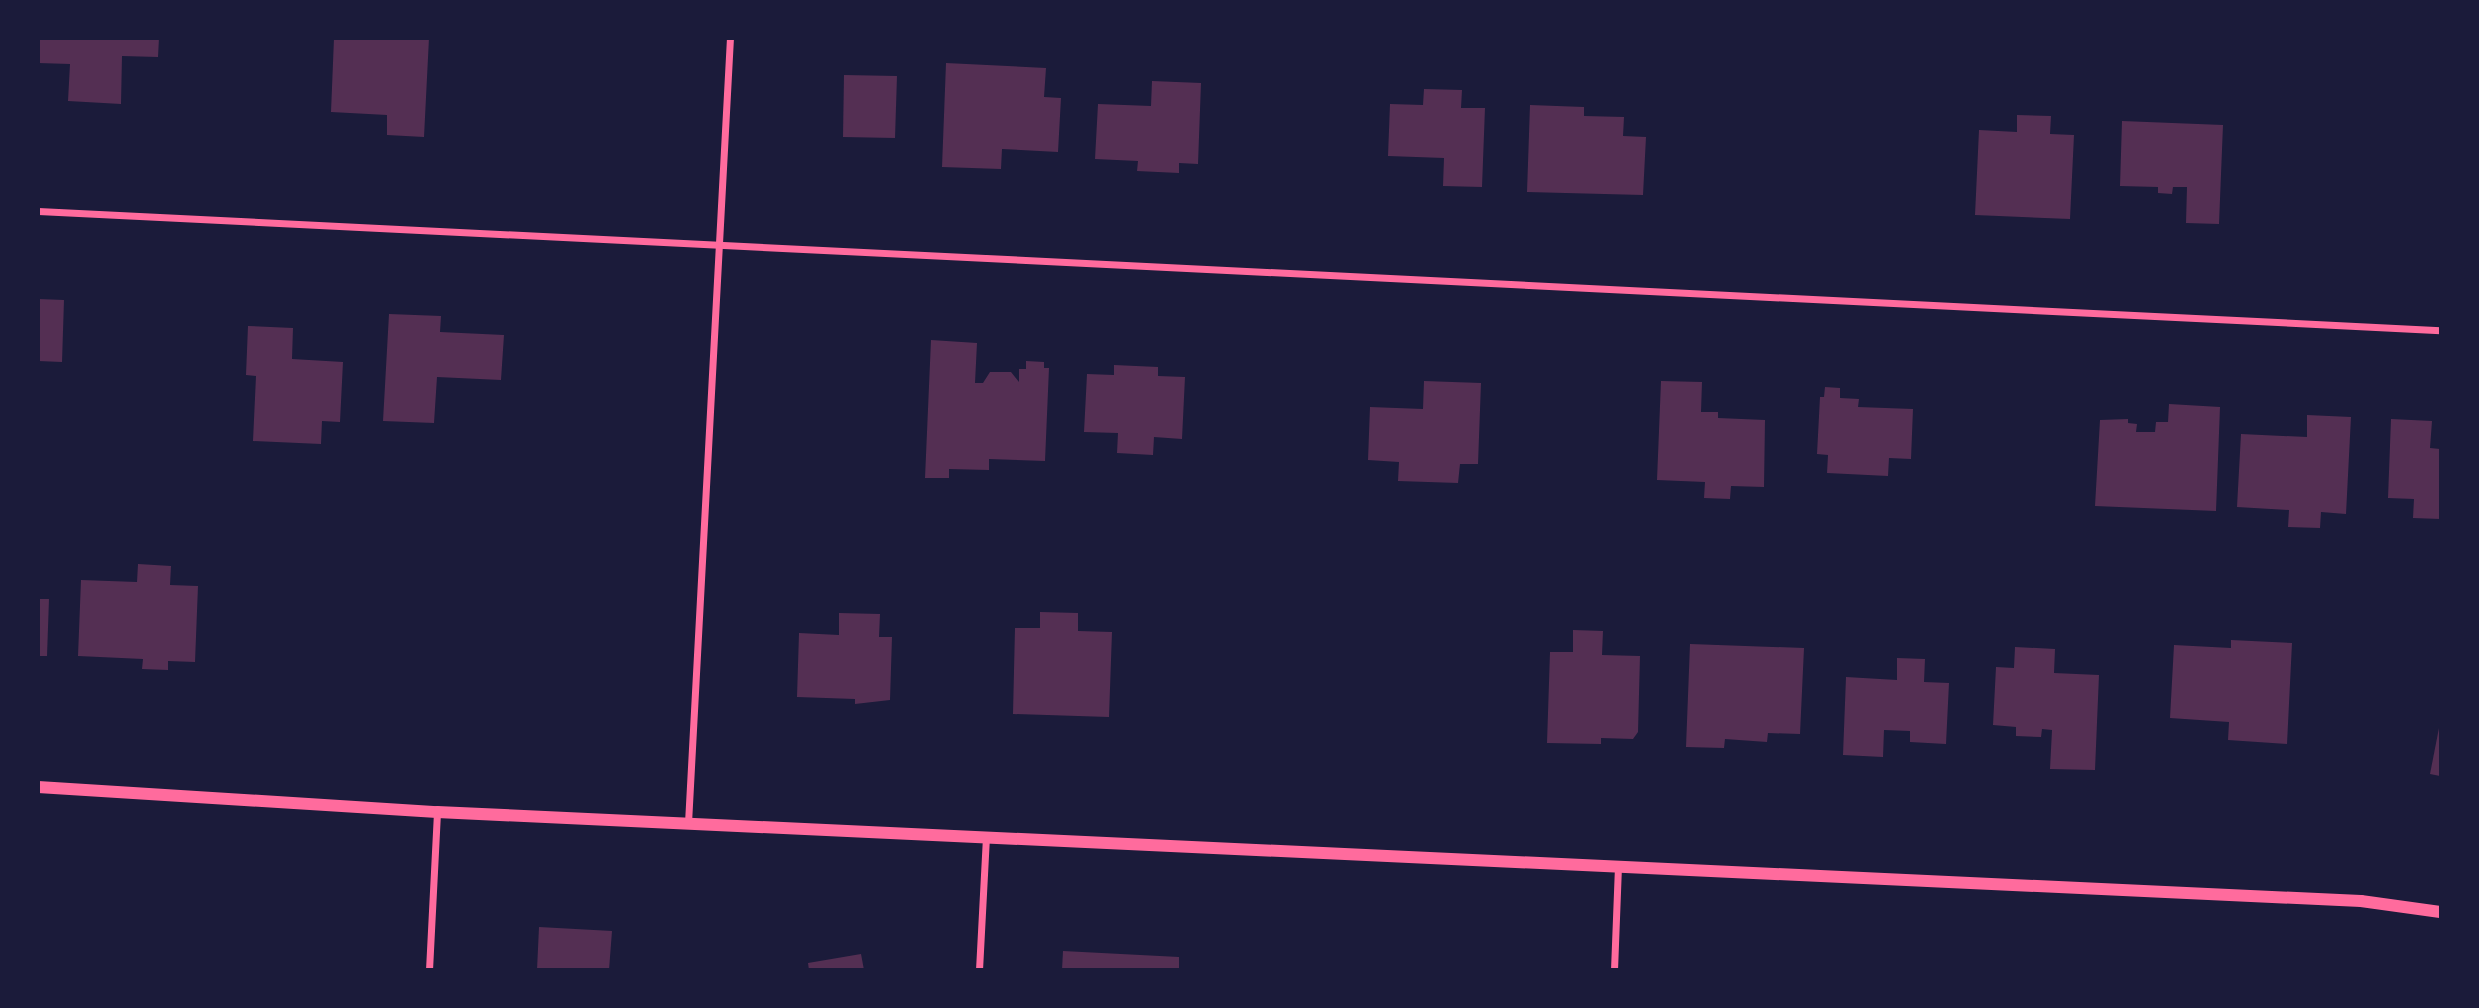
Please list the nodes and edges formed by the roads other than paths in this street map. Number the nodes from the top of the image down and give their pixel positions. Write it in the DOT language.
graph roads {
  1 [pos="730,38"];
  2 [pos="38,211"];
  3 [pos="720,244"];
  4 [pos="2441,330"];
  5 [pos="38,788"];
  6 [pos="437,812"];
  7 [pos="688,823"];
  8 [pos="986,836"];
  9 [pos="1618,864"];
  10 [pos="2441,912"];
  11 [pos="429,970"];
  12 [pos="979,970"];
  13 [pos="1614,970"];
  1 -- 3 [label="street"];
  2 -- 3 [label="street"];
  3 -- 4 [label="street"];
  3 -- 7 [label="street"];
  5 -- 6 [label="street"];
  6 -- 7 [label="street"];
  6 -- 11 [label="street"];
  7 -- 8 [label="street"];
  8 -- 9 [label="street"];
  8 -- 12 [label="street"];
  9 -- 10 [label="street"];
  9 -- 13 [label="street"];
}
